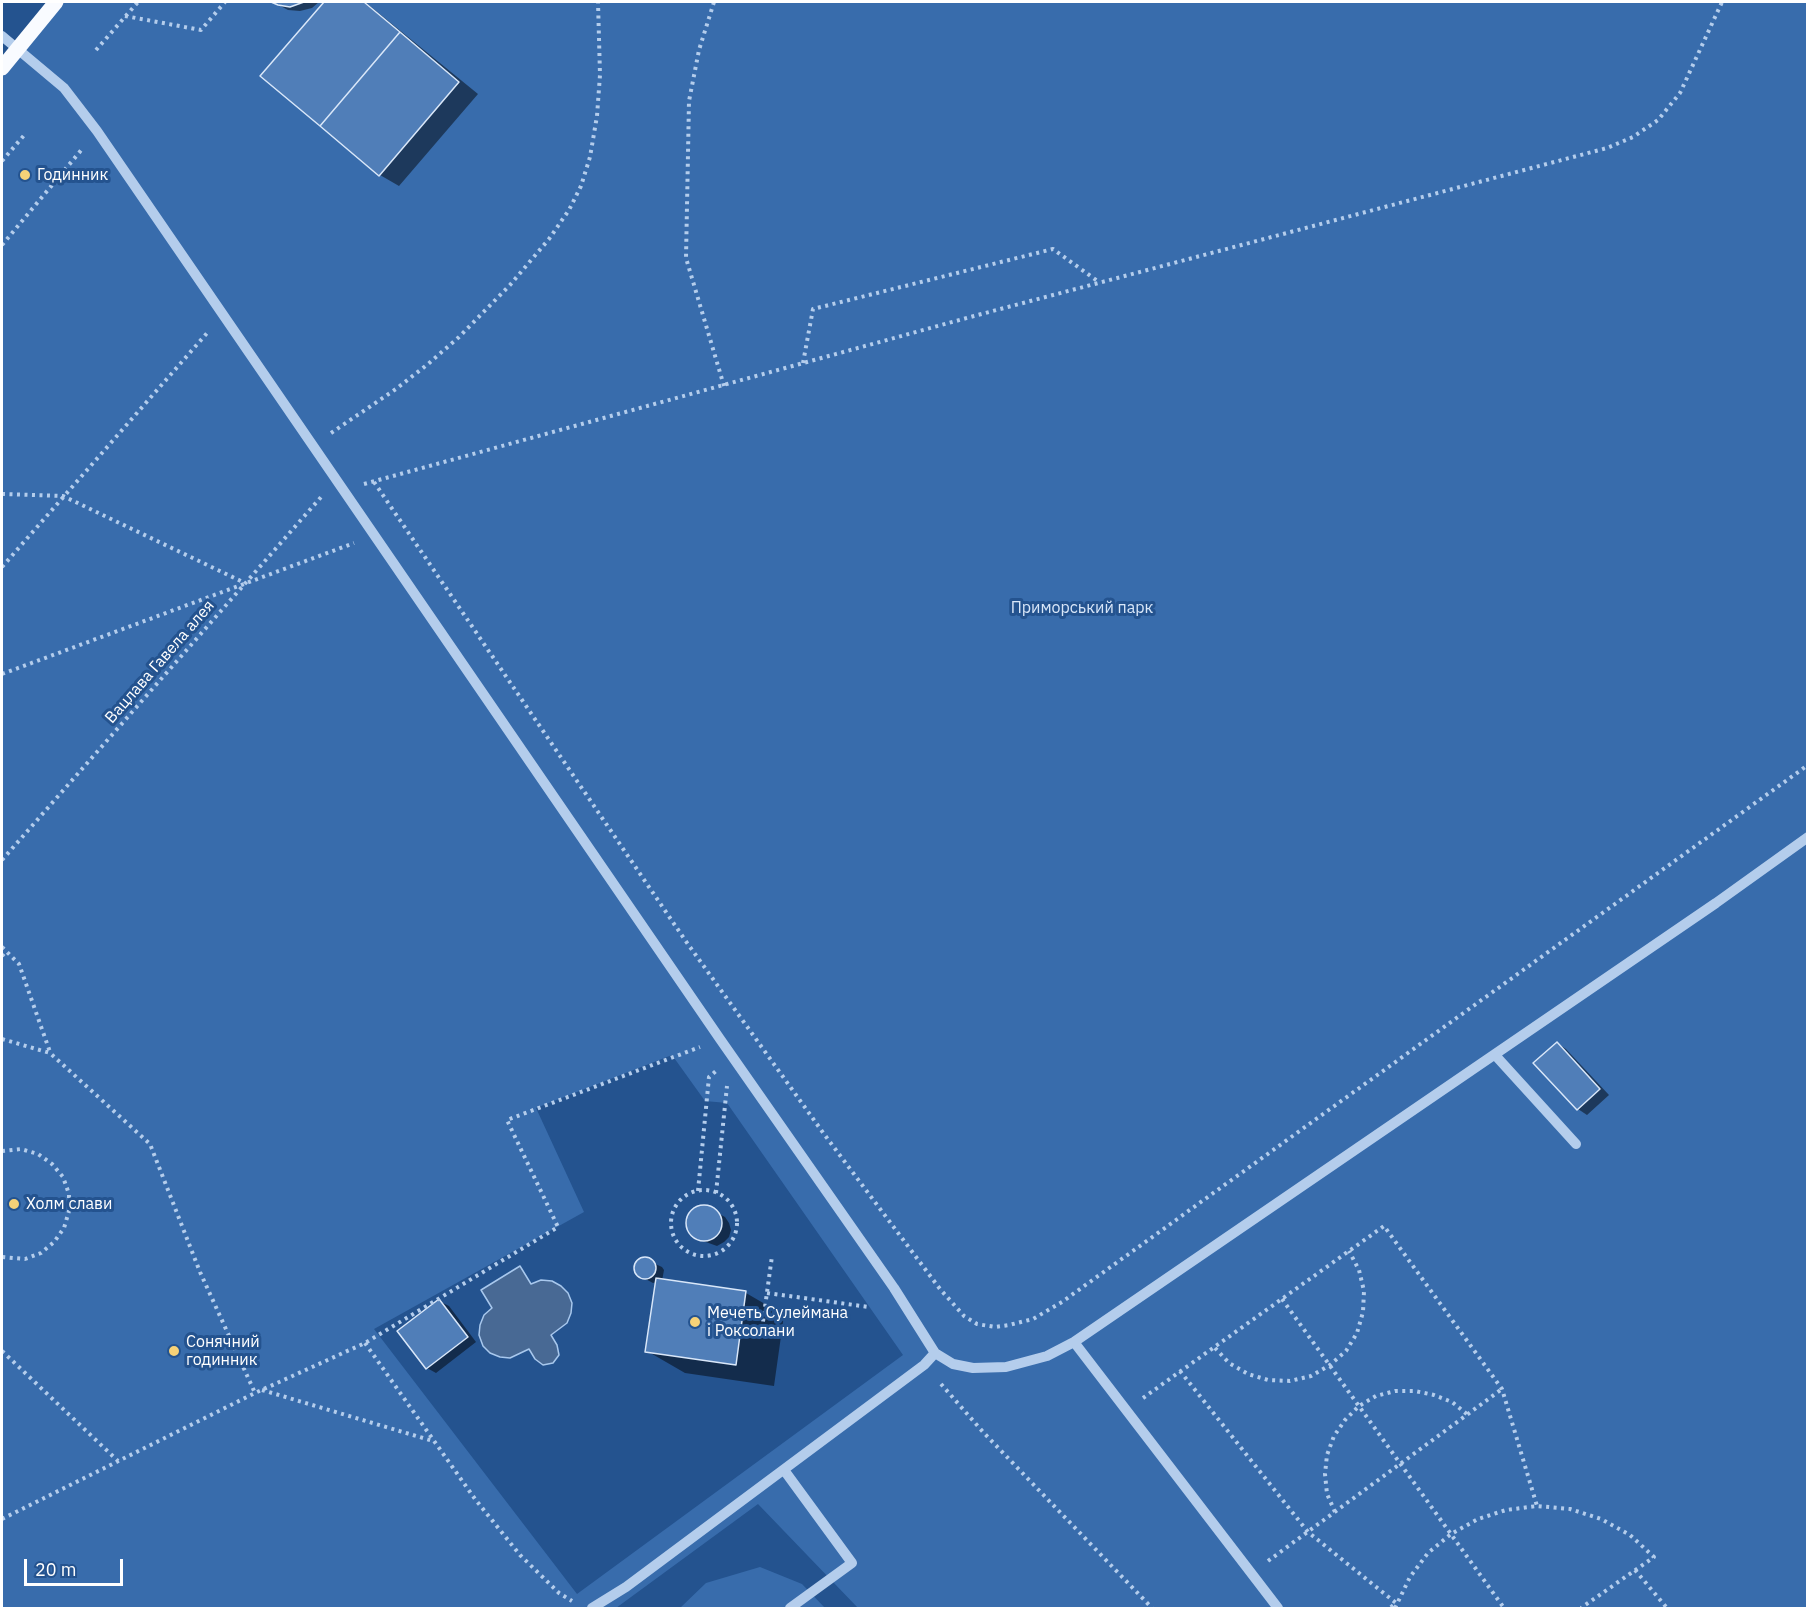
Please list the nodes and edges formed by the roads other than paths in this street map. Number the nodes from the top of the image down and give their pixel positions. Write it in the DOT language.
graph roads {
  1 [pos="56,2"];
  2 [pos="2,36"];
  3 [pos="16,48"];
  4 [pos="2,68"];
  5 [pos="1808,837"];
  6 [pos="1495,1055"];
  7 [pos="1576,1144"];
  8 [pos="1074,1342"];
  9 [pos="935,1353"];
  10 [pos="784,1470"];
  11 [pos="592,1608"];
  12 [pos="790,1608"];
  13 [pos="1278,1608"];
  1 -- 3 [label="main road"];
  2 -- 3 [label="street"];
  3 -- 4 [label="main road"];
  3 -- 9 [label="street"];
  5 -- 6 [label="street"];
  6 -- 7 [label="street"];
  6 -- 8 [label="street"];
  8 -- 9 [label="street"];
  8 -- 13 [label="street"];
  9 -- 10 [label="street"];
  10 -- 11 [label="street"];
  10 -- 12 [label="street"];
}
